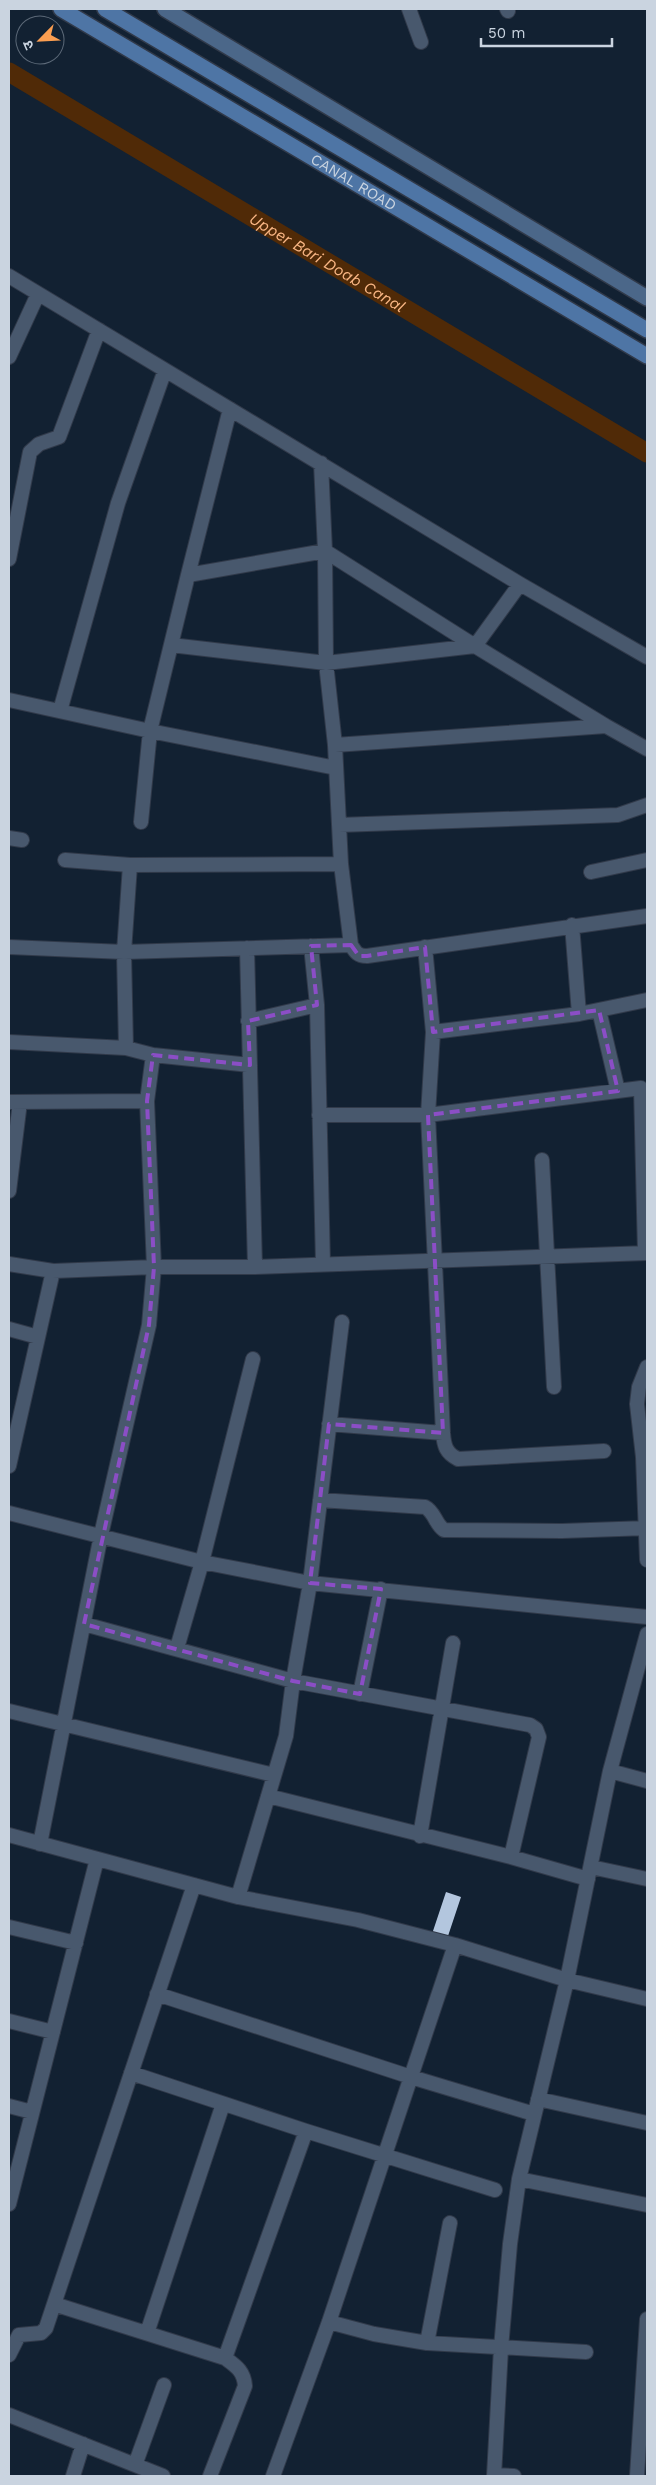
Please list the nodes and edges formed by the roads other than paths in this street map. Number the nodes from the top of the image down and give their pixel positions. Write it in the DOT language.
graph roads {
  1 [pos="61,9"];
  2 [pos="105,9"];
  3 [pos="165,9"];
  4 [pos="409,9"];
  5 [pos="421,42"];
  6 [pos="9,276"];
  7 [pos="38,294"];
  8 [pos="647,298"];
  9 [pos="99,330"];
  10 [pos="647,330"];
  11 [pos="647,356"];
  12 [pos="9,357"];
  13 [pos="165,370"];
  14 [pos="230,408"];
  15 [pos="320,463"];
  16 [pos="325,551"];
  17 [pos="9,559"];
  18 [pos="188,575"];
  19 [pos="520,584"];
  20 [pos="171,645"];
  21 [pos="476,646"];
  22 [pos="647,657"];
  23 [pos="326,663"];
  24 [pos="9,700"];
  25 [pos="60,711"];
  26 [pos="606,726"];
  27 [pos="150,731"];
  28 [pos="335,745"];
  29 [pos="647,749"];
  30 [pos="336,768"];
  31 [pos="647,805"];
  32 [pos="141,822"];
  33 [pos="339,825"];
  34 [pos="65,860"];
  35 [pos="647,860"];
  36 [pos="341,864"];
  37 [pos="130,865"];
  38 [pos="591,872"];
  39 [pos="647,916"];
  40 [pos="572,925"];
  41 [pos="351,945"];
  42 [pos="311,946"];
  43 [pos="425,947"];
  44 [pos="9,948"];
  45 [pos="246,948"];
  46 [pos="124,952"];
  47 [pos="647,1000"];
  48 [pos="317,1005"];
  49 [pos="599,1010"];
  50 [pos="579,1014"];
  51 [pos="248,1021"];
  52 [pos="432,1032"];
  53 [pos="9,1042"];
  54 [pos="126,1048"];
  55 [pos="153,1055"];
  56 [pos="250,1065"];
  57 [pos="618,1091"];
  58 [pos="147,1101"];
  59 [pos="14,1102"];
  60 [pos="428,1114"];
  61 [pos="319,1115"];
  62 [pos="12,1146"];
  63 [pos="542,1160"];
  64 [pos="9,1191"];
  65 [pos="646,1253"];
  66 [pos="547,1257"];
  67 [pos="436,1259"];
  68 [pos="9,1264"];
  69 [pos="323,1264"];
  70 [pos="154,1267"];
  71 [pos="255,1267"];
  72 [pos="53,1271"];
  73 [pos="342,1322"];
  74 [pos="9,1328"];
  75 [pos="38,1337"];
  76 [pos="252,1359"];
  77 [pos="647,1367"];
  78 [pos="554,1387"];
  79 [pos="330,1424"];
  80 [pos="443,1434"];
  81 [pos="604,1451"];
  82 [pos="645,1457"];
  83 [pos="9,1466"];
  84 [pos="320,1500"];
  85 [pos="9,1513"];
  86 [pos="647,1528"];
  87 [pos="101,1535"];
  88 [pos="647,1554"];
  89 [pos="202,1562"];
  90 [pos="310,1583"];
  91 [pos="381,1589"];
  92 [pos="647,1617"];
  93 [pos="84,1624"];
  94 [pos="647,1634"];
  95 [pos="454,1643"];
  96 [pos="177,1648"];
  97 [pos="293,1681"];
  98 [pos="360,1694"];
  99 [pos="443,1709"];
  100 [pos="9,1711"];
  101 [pos="65,1726"];
  102 [pos="610,1771"];
  103 [pos="274,1775"];
  104 [pos="647,1781"];
  105 [pos="268,1796"];
  106 [pos="9,1835"];
  107 [pos="420,1836"];
  108 [pos="40,1844"];
  109 [pos="511,1857"];
  110 [pos="98,1859"];
  111 [pos="589,1873"];
  112 [pos="647,1879"];
  113 [pos="194,1885"];
  114 [pos="238,1897"];
  115 [pos="9,1927"];
  116 [pos="76,1943"];
  117 [pos="455,1946"];
  118 [pos="567,1980"];
  119 [pos="157,1994"];
  120 [pos="647,1999"];
  121 [pos="9,2021"];
  122 [pos="53,2032"];
  123 [pos="131,2073"];
  124 [pos="411,2077"];
  125 [pos="538,2099"];
  126 [pos="223,2104"];
  127 [pos="9,2106"];
  128 [pos="32,2112"];
  129 [pos="534,2114"];
  130 [pos="647,2123"];
  131 [pos="306,2131"];
  132 [pos="385,2155"];
  133 [pos="519,2179"];
  134 [pos="495,2190"];
  135 [pos="10,2196"];
  136 [pos="647,2205"];
  137 [pos="450,2223"];
  138 [pos="54,2304"];
  139 [pos="647,2319"];
  140 [pos="329,2322"];
  141 [pos="147,2332"];
  142 [pos="427,2343"];
  143 [pos="501,2348"];
  144 [pos="586,2352"];
  145 [pos="9,2355"];
  146 [pos="225,2358"];
  147 [pos="164,2385"];
  148 [pos="9,2415"];
  149 [pos="644,2416"];
  150 [pos="83,2444"];
  151 [pos="135,2465"];
  152 [pos="73,2476"];
  153 [pos="163,2476"];
  154 [pos="210,2476"];
  155 [pos="273,2476"];
  156 [pos="494,2476"];
  157 [pos="514,2476"];
  158 [pos="637,2476"];
  1 -- 11 [label="main road, CANAL ROAD"];
  2 -- 10 [label="main road, CANAL ROAD"];
  3 -- 8 [label="street"];
  4 -- 5 [label="street"];
  6 -- 7 [label="street"];
  7 -- 9 [label="street"];
  7 -- 12 [label="street"];
  9 -- 13 [label="street"];
  9 -- 17 [label="street"];
  13 -- 14 [label="street"];
  13 -- 25 [label="street"];
  14 -- 15 [label="street"];
  14 -- 18 [label="street"];
  15 -- 16 [label="street"];
  15 -- 19 [label="street"];
  16 -- 18 [label="street"];
  16 -- 21 [label="street"];
  16 -- 23 [label="street"];
  18 -- 20 [label="street"];
  19 -- 21 [label="street"];
  19 -- 22 [label="street"];
  20 -- 23 [label="street"];
  20 -- 27 [label="street"];
  21 -- 23 [label="street"];
  21 -- 26 [label="street"];
  23 -- 28 [label="street"];
  24 -- 25 [label="street"];
  25 -- 27 [label="street"];
  26 -- 28 [label="street"];
  26 -- 29 [label="street"];
  27 -- 30 [label="street"];
  27 -- 32 [label="street"];
  28 -- 30 [label="street"];
  30 -- 33 [label="street"];
  31 -- 33 [label="street"];
  33 -- 36 [label="street"];
  34 -- 37 [label="street"];
  35 -- 38 [label="street"];
  36 -- 37 [label="street"];
  36 -- 41 [label="street"];
  37 -- 46 [label="street"];
  39 -- 40 [label="street"];
  40 -- 43 [label="street"];
  40 -- 50 [label="street"];
  41 -- 42 [label="street"];
  41 -- 43 [label="street"];
  42 -- 45 [label="street"];
  42 -- 48 [label="street"];
  43 -- 52 [label="street"];
  44 -- 46 [label="street"];
  45 -- 46 [label="street"];
  45 -- 51 [label="street"];
  46 -- 54 [label="street"];
  47 -- 49 [label="street"];
  48 -- 51 [label="street"];
  48 -- 61 [label="street"];
  49 -- 50 [label="street"];
  49 -- 57 [label="street"];
  50 -- 52 [label="street"];
  51 -- 56 [label="street"];
  52 -- 60 [label="street"];
  53 -- 54 [label="street"];
  54 -- 55 [label="street"];
  55 -- 56 [label="street"];
  55 -- 58 [label="street"];
  56 -- 71 [label="street"];
  57 -- 60 [label="street"];
  57 -- 65 [label="street"];
  58 -- 59 [label="street"];
  58 -- 70 [label="street"];
  59 -- 62 [label="street"];
  60 -- 61 [label="street"];
  60 -- 67 [label="street"];
  61 -- 69 [label="street"];
  62 -- 64 [label="street"];
  63 -- 66 [label="street"];
  65 -- 66 [label="street"];
  66 -- 67 [label="street"];
  66 -- 78 [label="street"];
  67 -- 69 [label="street"];
  67 -- 80 [label="street"];
  68 -- 72 [label="street"];
  69 -- 71 [label="street"];
  70 -- 71 [label="street"];
  70 -- 72 [label="street"];
  70 -- 87 [label="street"];
  72 -- 75 [label="street"];
  73 -- 79 [label="street"];
  74 -- 75 [label="street"];
  75 -- 83 [label="street"];
  76 -- 89 [label="street"];
  77 -- 82 [label="street"];
  79 -- 80 [label="street"];
  79 -- 84 [label="street"];
  80 -- 81 [label="street"];
  82 -- 86 [label="street"];
  84 -- 86 [label="street"];
  84 -- 90 [label="street"];
  85 -- 87 [label="street"];
  86 -- 88 [label="street"];
  87 -- 89 [label="street"];
  87 -- 93 [label="street"];
  89 -- 90 [label="street"];
  89 -- 96 [label="street"];
  90 -- 91 [label="street"];
  90 -- 97 [label="street"];
  91 -- 92 [label="street"];
  91 -- 98 [label="street"];
  93 -- 96 [label="street"];
  93 -- 101 [label="street"];
  94 -- 102 [label="street"];
  95 -- 99 [label="street"];
  96 -- 97 [label="street"];
  97 -- 98 [label="street"];
  97 -- 103 [label="street"];
  98 -- 99 [label="street"];
  99 -- 107 [label="street"];
  99 -- 109 [label="street"];
  100 -- 101 [label="street"];
  101 -- 103 [label="street"];
  101 -- 108 [label="street"];
  102 -- 104 [label="street"];
  102 -- 111 [label="street"];
  103 -- 105 [label="street"];
  105 -- 107 [label="street"];
  105 -- 114 [label="street"];
  106 -- 108 [label="street"];
  107 -- 109 [label="street"];
  108 -- 110 [label="street"];
  109 -- 111 [label="street"];
  110 -- 113 [label="street"];
  110 -- 116 [label="street"];
  111 -- 112 [label="street"];
  111 -- 118 [label="street"];
  113 -- 114 [label="street"];
  113 -- 119 [label="street"];
  114 -- 117 [label="street"];
  115 -- 116 [label="street"];
  116 -- 122 [label="street"];
  117 -- 118 [label="street"];
  117 -- 124 [label="street"];
  118 -- 120 [label="street"];
  118 -- 125 [label="street"];
  119 -- 123 [label="street"];
  119 -- 124 [label="street"];
  121 -- 122 [label="street"];
  122 -- 128 [label="street"];
  123 -- 126 [label="street"];
  123 -- 138 [label="street"];
  124 -- 129 [label="street"];
  124 -- 132 [label="street"];
  125 -- 129 [label="street"];
  125 -- 130 [label="street"];
  126 -- 131 [label="street"];
  126 -- 141 [label="street"];
  127 -- 128 [label="street"];
  128 -- 135 [label="street"];
  129 -- 133 [label="street"];
  131 -- 132 [label="street"];
  131 -- 146 [label="street"];
  132 -- 134 [label="street"];
  132 -- 140 [label="street"];
  133 -- 136 [label="street"];
  133 -- 143 [label="street"];
  137 -- 142 [label="street"];
  138 -- 141 [label="street"];
  138 -- 145 [label="street"];
  139 -- 149 [label="street"];
  140 -- 142 [label="street"];
  140 -- 155 [label="street"];
  141 -- 146 [label="street"];
  142 -- 143 [label="street"];
  143 -- 144 [label="street"];
  143 -- 156 [label="street"];
  146 -- 154 [label="street"];
  147 -- 151 [label="street"];
  148 -- 150 [label="street"];
  149 -- 158 [label="street"];
  150 -- 151 [label="street"];
  150 -- 152 [label="street"];
  151 -- 153 [label="street"];
  156 -- 157 [label="street"];
}
